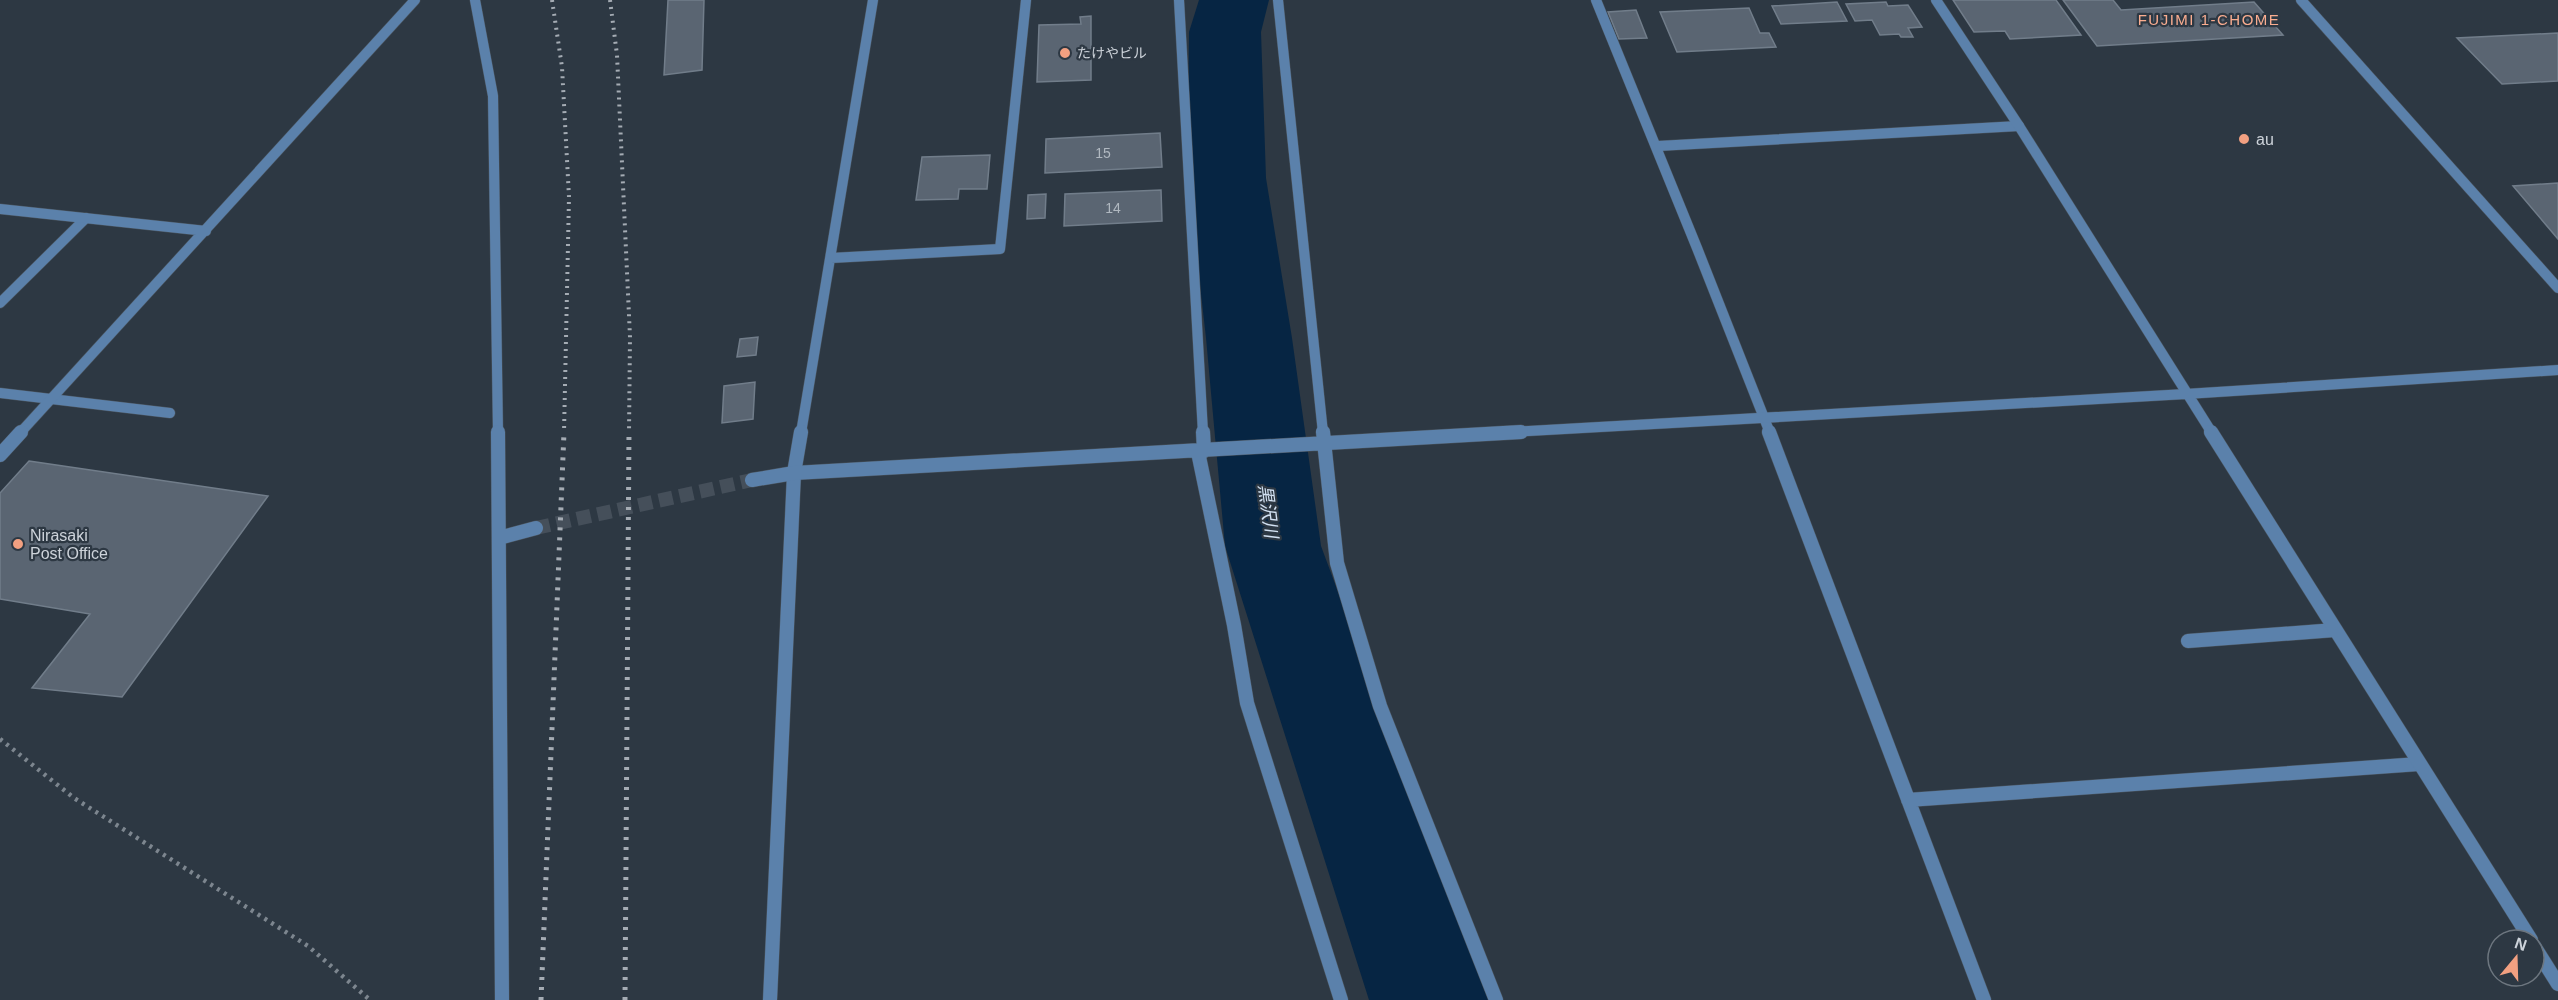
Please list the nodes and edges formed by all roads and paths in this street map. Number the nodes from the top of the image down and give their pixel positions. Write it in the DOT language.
graph roads {
  1 [pos="415,0"];
  2 [pos="475,0"];
  3 [pos="873,0"];
  4 [pos="1026,0"];
  5 [pos="1179,0"];
  6 [pos="1278,0"];
  7 [pos="1596,0"];
  8 [pos="1936,0"];
  9 [pos="2301,0"];
  10 [pos="2019,126"];
  11 [pos="1658,146"];
  12 [pos="0,209"];
  13 [pos="86,218"];
  14 [pos="206,231"];
  15 [pos="831,258"];
  16 [pos="2558,288"];
  17 [pos="0,303"];
  18 [pos="2558,370"];
  19 [pos="0,393"];
  20 [pos="2186,394"];
  21 [pos="52,399"];
  22 [pos="170,413"];
  23 [pos="1764,418"];
  24 [pos="1324,443"];
  25 [pos="1201,451"];
  26 [pos="0,455"];
  27 [pos="794,473"];
  28 [pos="752,480"];
  29 [pos="536,528"];
  30 [pos="499,538"];
  31 [pos="2335,630"];
  32 [pos="2188,641"];
  33 [pos="0,739"];
  34 [pos="2420,764"];
  35 [pos="1908,800"];
  36 [pos="2522,928"];
  37 [pos="2546,964"];
  38 [pos="2558,984"];
  39 [pos="370,1000"];
  40 [pos="502,1000"];
  41 [pos="770,1000"];
  42 [pos="1341,1000"];
  43 [pos="1496,1000"];
  44 [pos="1984,1000"];
  1 -- 14 [label="street"];
  2 -- 30 [label="street"];
  3 -- 15 [label="street"];
  4 -- 15 [label="street"];
  5 -- 25 [label="street"];
  6 -- 24 [label="street"];
  7 -- 11 [label="street"];
  8 -- 10 [label="street"];
  9 -- 16 [label="street"];
  10 -- 11 [label="street"];
  10 -- 20 [label="street"];
  11 -- 23 [label="street"];
  12 -- 13 [label="street"];
  13 -- 14 [label="street"];
  13 -- 17 [label="street"];
  14 -- 21 [label="street"];
  15 -- 27 [label="street"];
  18 -- 20 [label="street"];
  19 -- 21 [label="street"];
  20 -- 23 [label="street"];
  20 -- 31 [label="street"];
  21 -- 22 [label="street"];
  21 -- 26 [label="street"];
  23 -- 24 [label="street"];
  23 -- 35 [label="street"];
  24 -- 25 [label="street"];
  24 -- 43 [label="street"];
  25 -- 27 [label="street"];
  25 -- 42 [label="street"];
  27 -- 28 [label="street"];
  27 -- 41 [label="street"];
  29 -- 30 [label="street"];
  30 -- 40 [label="street"];
  31 -- 32 [label="street"];
  31 -- 34 [label="street"];
  33 -- 39 [label="path"];
  34 -- 35 [label="street"];
  34 -- 36 [label="street"];
  35 -- 44 [label="street"];
  37 -- 38 [label="street"];
}
